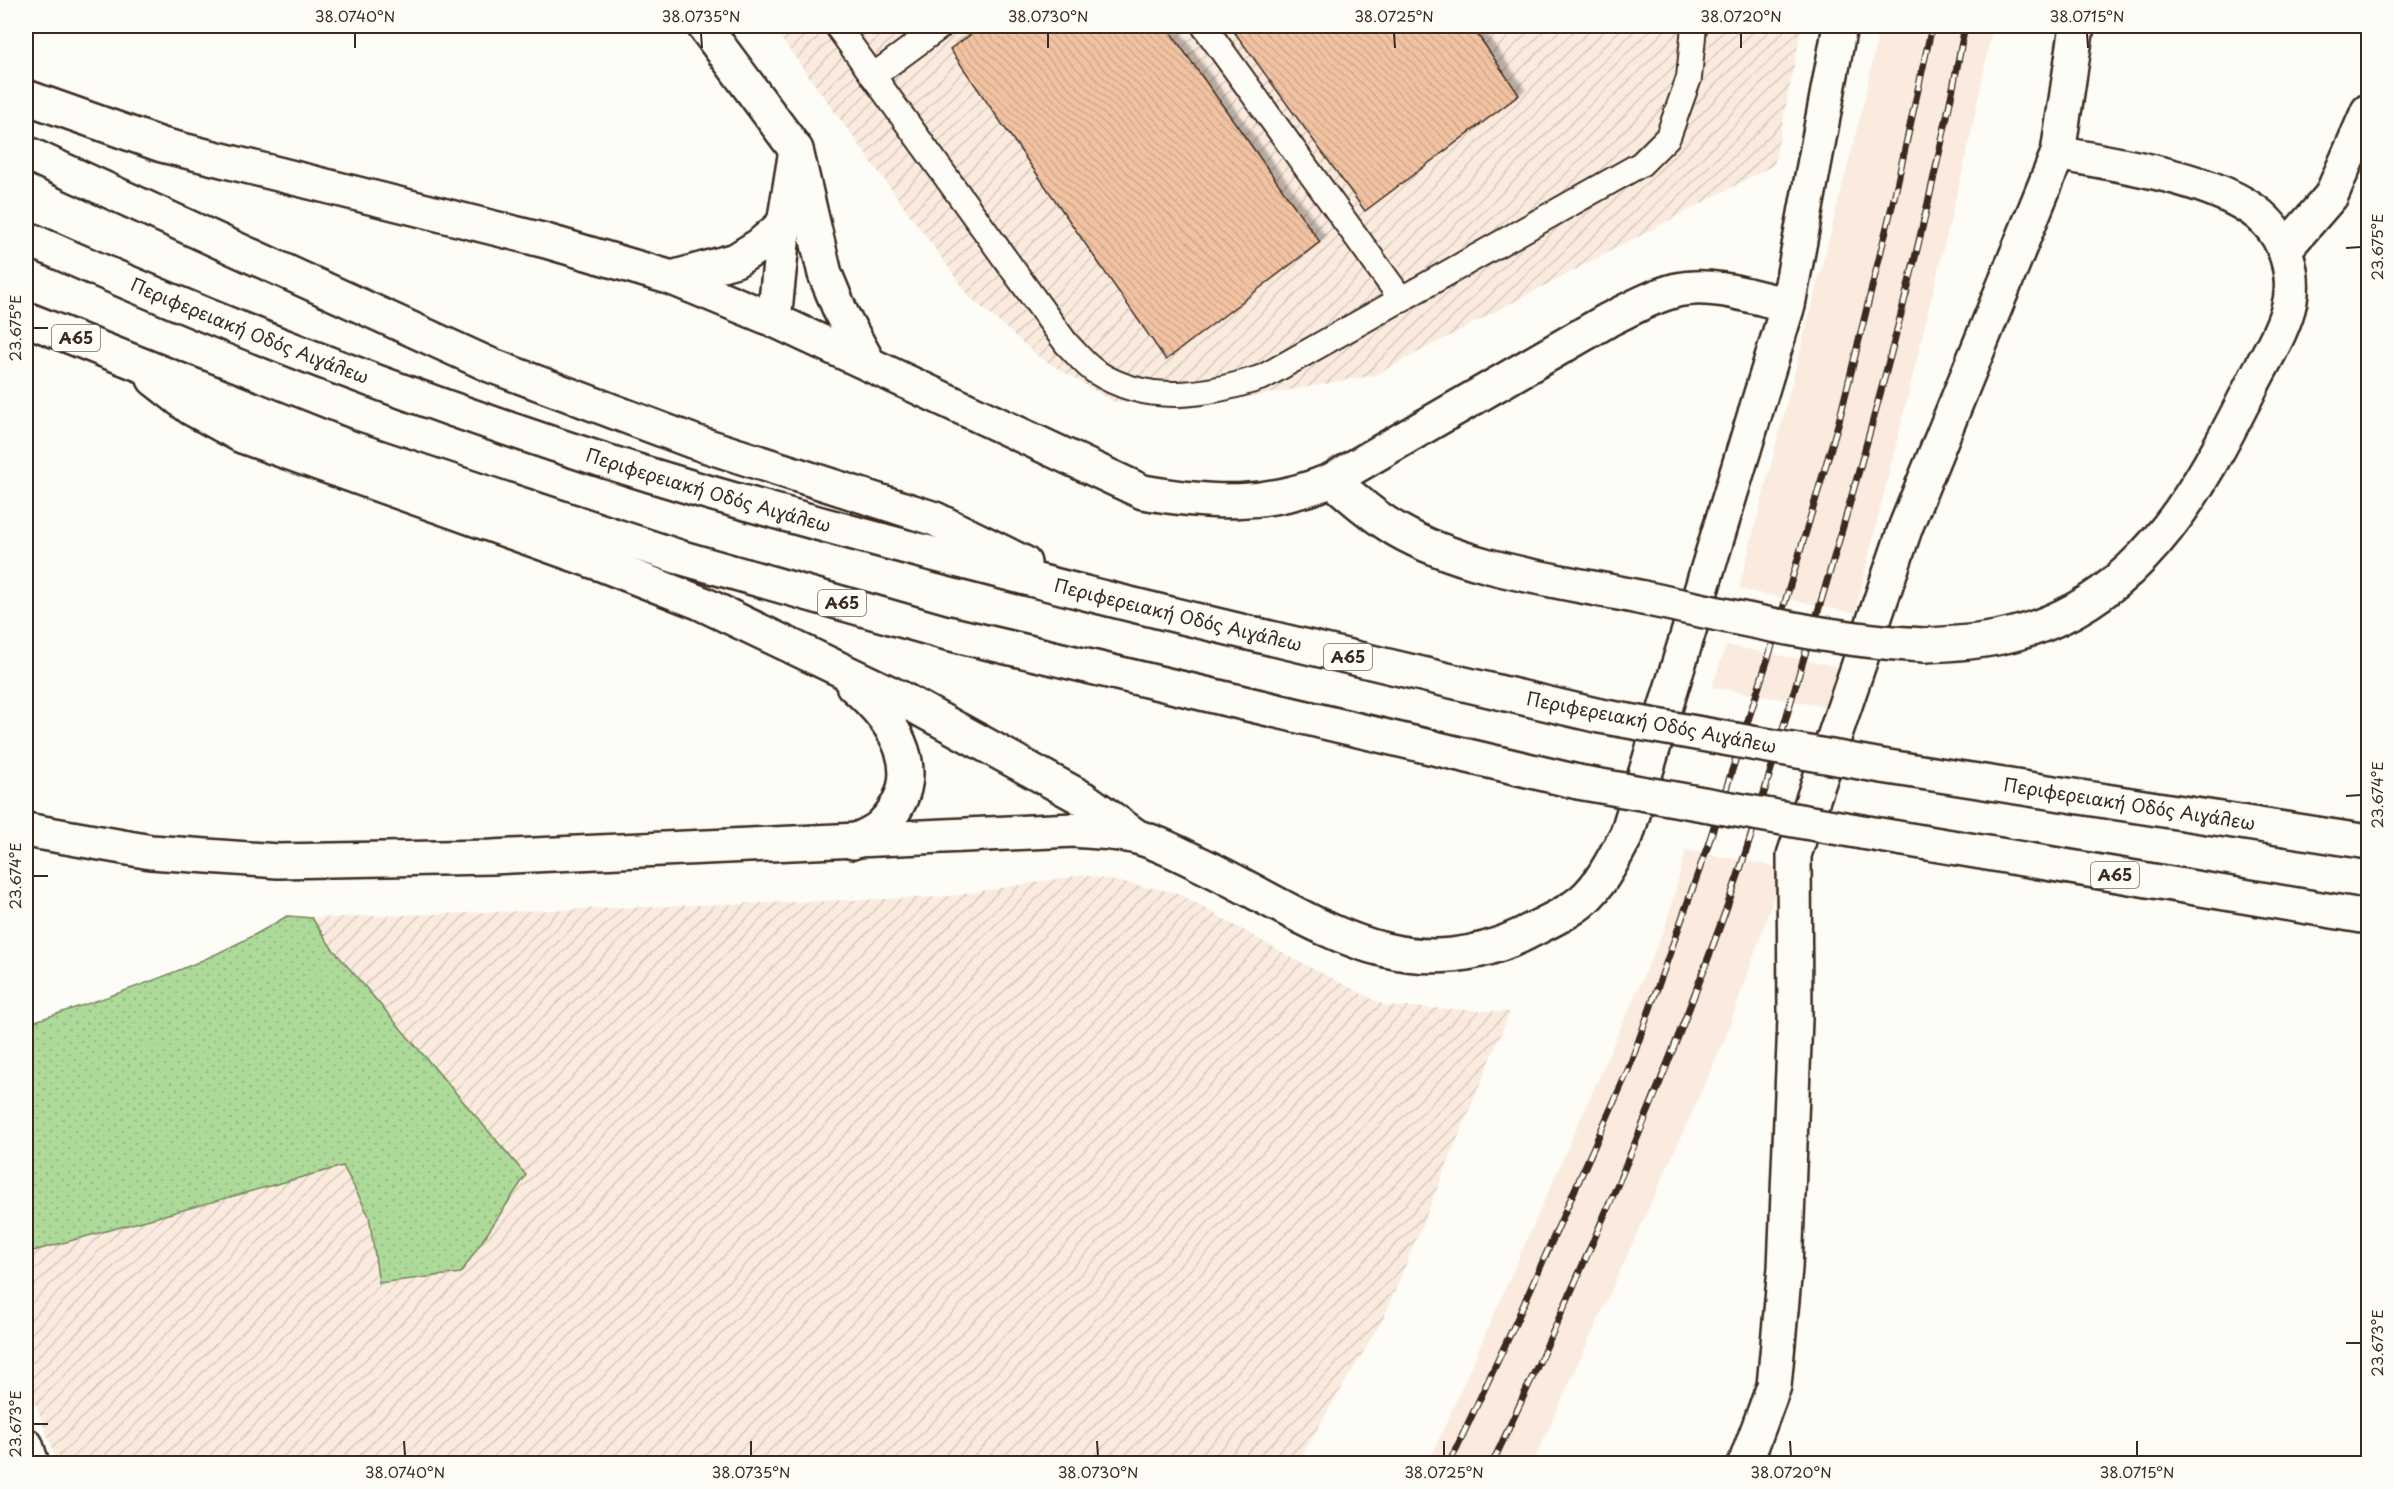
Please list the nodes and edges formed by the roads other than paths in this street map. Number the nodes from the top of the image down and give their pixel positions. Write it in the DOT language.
graph roads {
  1 [pos="704,26"];
  2 [pos="837,26"];
  3 [pos="941,26"];
  4 [pos="1204,26"];
  5 [pos="1694,26"];
  6 [pos="1840,26"];
  7 [pos="2077,26"];
  8 [pos="873,76"];
  9 [pos="26,97"];
  10 [pos="2368,111"];
  11 [pos="796,150"];
  12 [pos="26,153"];
  13 [pos="2058,153"];
  14 [pos="784,224"];
  15 [pos="26,238"];
  16 [pos="2285,249"];
  17 [pos="672,278"];
  18 [pos="1402,300"];
  19 [pos="1788,305"];
  20 [pos="26,319"];
  21 [pos="774,320"];
  22 [pos="127,357"];
  23 [pos="869,364"];
  24 [pos="1332,480"];
  25 [pos="1096,598"];
  26 [pos="820,660"];
  27 [pos="26,830"];
  28 [pos="1137,837"];
  29 [pos="853,842"];
  30 [pos="2368,842"];
  31 [pos="2368,917"];
  32 [pos="26,1445"];
  33 [pos="32,1464"];
  34 [pos="1745,1464"];
  1 -- 11 [label="main road"];
  2 -- 8 [label="lane"];
  3 -- 8 [label="lane"];
  4 -- 18 [label="lane"];
  5 -- 18 [label="lane"];
  6 -- 19 [label="main road"];
  7 -- 13 [label="main road"];
  8 -- 18 [label="lane"];
  9 -- 17 [label="main road"];
  10 -- 16 [label="main road"];
  11 -- 14 [label="main road"];
  11 -- 23 [label="main road"];
  12 -- 25 [label="main road"];
  13 -- 16 [label="main road"];
  13 -- 34 [label="main road"];
  14 -- 17 [label="main road"];
  14 -- 21 [label="main road"];
  15 -- 25 [label="main road, Περιφερειακή Οδός Αιγάλεω / Α65"];
  16 -- 24 [label="main road, bridge"];
  17 -- 21 [label="main road"];
  19 -- 24 [label="main road"];
  19 -- 28 [label="main road"];
  20 -- 22 [label="main road, Α65"];
  21 -- 23 [label="main road"];
  22 -- 26 [label="main road"];
  22 -- 31 [label="main road, Α65, bridge"];
  23 -- 24 [label="main road"];
  25 -- 30 [label="main road, Περιφερειακή Οδός Αιγάλεω / Α65, bridge"];
  26 -- 28 [label="main road"];
  26 -- 29 [label="main road"];
  27 -- 29 [label="main road"];
  28 -- 29 [label="main road"];
  32 -- 33 [label="main road"];
}
